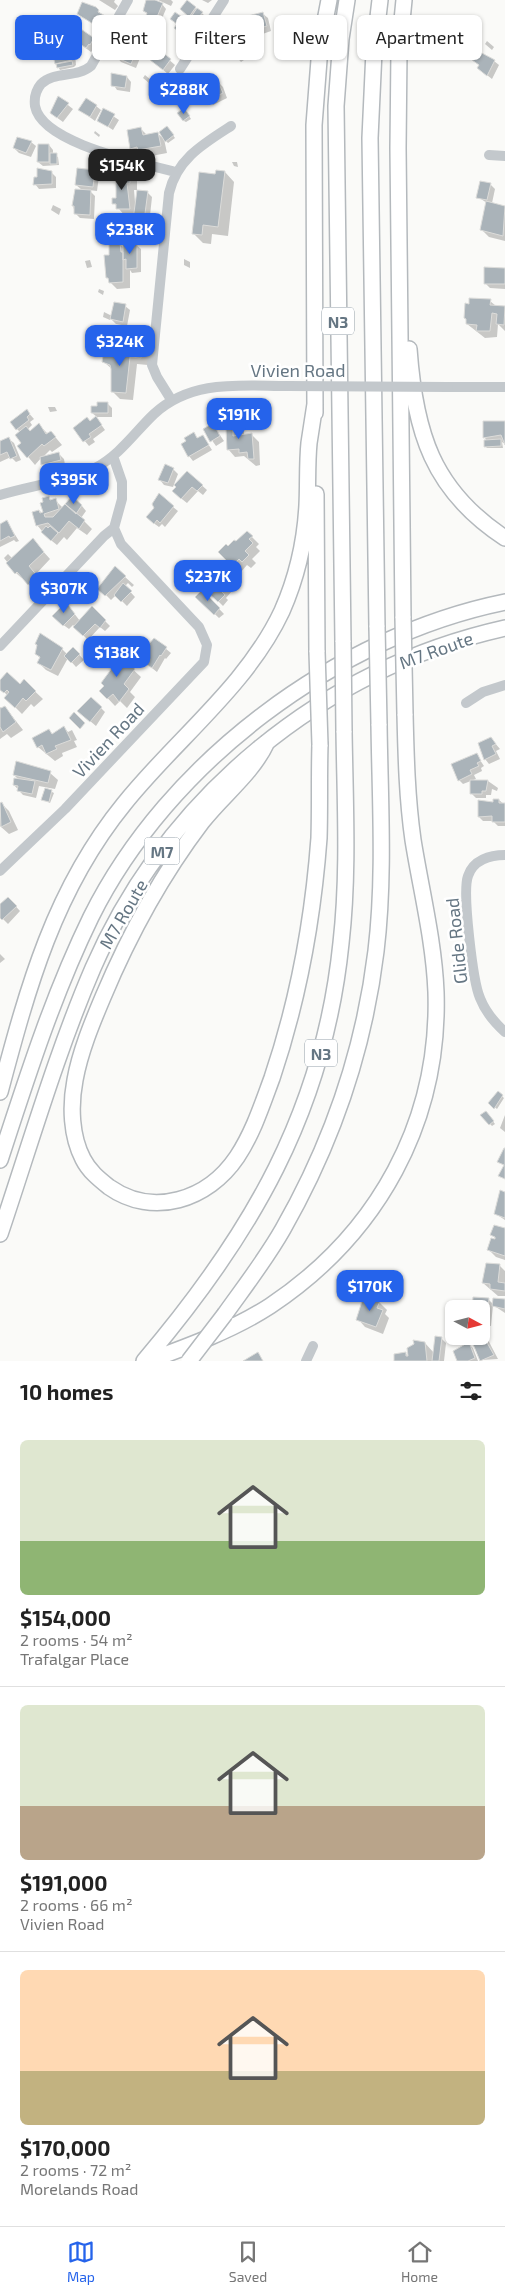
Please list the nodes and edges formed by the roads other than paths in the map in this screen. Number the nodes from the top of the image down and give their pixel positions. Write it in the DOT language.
graph roads {
  1 [pos="128,0"];
  2 [pos="224,0"];
  3 [pos="329,0"];
  4 [pos="347,0"];
  5 [pos="380,0"];
  6 [pos="404,0"];
  7 [pos="180,68"];
  8 [pos="231,126"];
  9 [pos="490,155"];
  10 [pos="505,156"];
  11 [pos="175,172"];
  12 [pos="398,223"];
  13 [pos="505,388"];
  14 [pos="172,400"];
  15 [pos="315,404"];
  16 [pos="113,456"];
  17 [pos="0,495"];
  18 [pos="114,528"];
  19 [pos="505,538"];
  20 [pos="505,602"];
  21 [pos="505,628"];
  22 [pos="0,646"];
  23 [pos="505,685"];
  24 [pos="466,703"];
  25 [pos="266,742"];
  26 [pos="505,855"];
  27 [pos="0,871"];
  28 [pos="505,1032"];
  29 [pos="0,1092"];
  30 [pos="0,1160"];
  31 [pos="0,1234"];
  32 [pos="312,1346"];
  33 [pos="146,1361"];
  34 [pos="189,1361"];
  35 [pos="306,1361"];
  1 -- 11 [label="street"];
  2 -- 7 [label="street"];
  3 -- 15 [label="highway"];
  4 -- 33 [label="highway, N3, bridge"];
  5 -- 34 [label="highway, N3, bridge"];
  6 -- 12 [label="highway"];
  8 -- 11 [label="street"];
  9 -- 10 [label="street"];
  11 -- 14 [label="street"];
  12 -- 19 [label="highway"];
  12 -- 33 [label="highway, bridge"];
  13 -- 14 [label="street, Vivien Road, bridge"];
  14 -- 16 [label="street, Vivien Road"];
  15 -- 25 [label="highway, bridge"];
  15 -- 29 [label="highway"];
  16 -- 17 [label="street, Vivien Road"];
  16 -- 18 [label="street"];
  18 -- 22 [label="street"];
  18 -- 27 [label="street, Vivien Road"];
  20 -- 30 [label="highway, M7 Route / M7"];
  21 -- 25 [label="highway, M7 Route / M7"];
  23 -- 24 [label="street"];
  25 -- 31 [label="highway, M7 Route / M7"];
  26 -- 28 [label="street, Glide Road"];
  32 -- 35 [label="street"];
}
